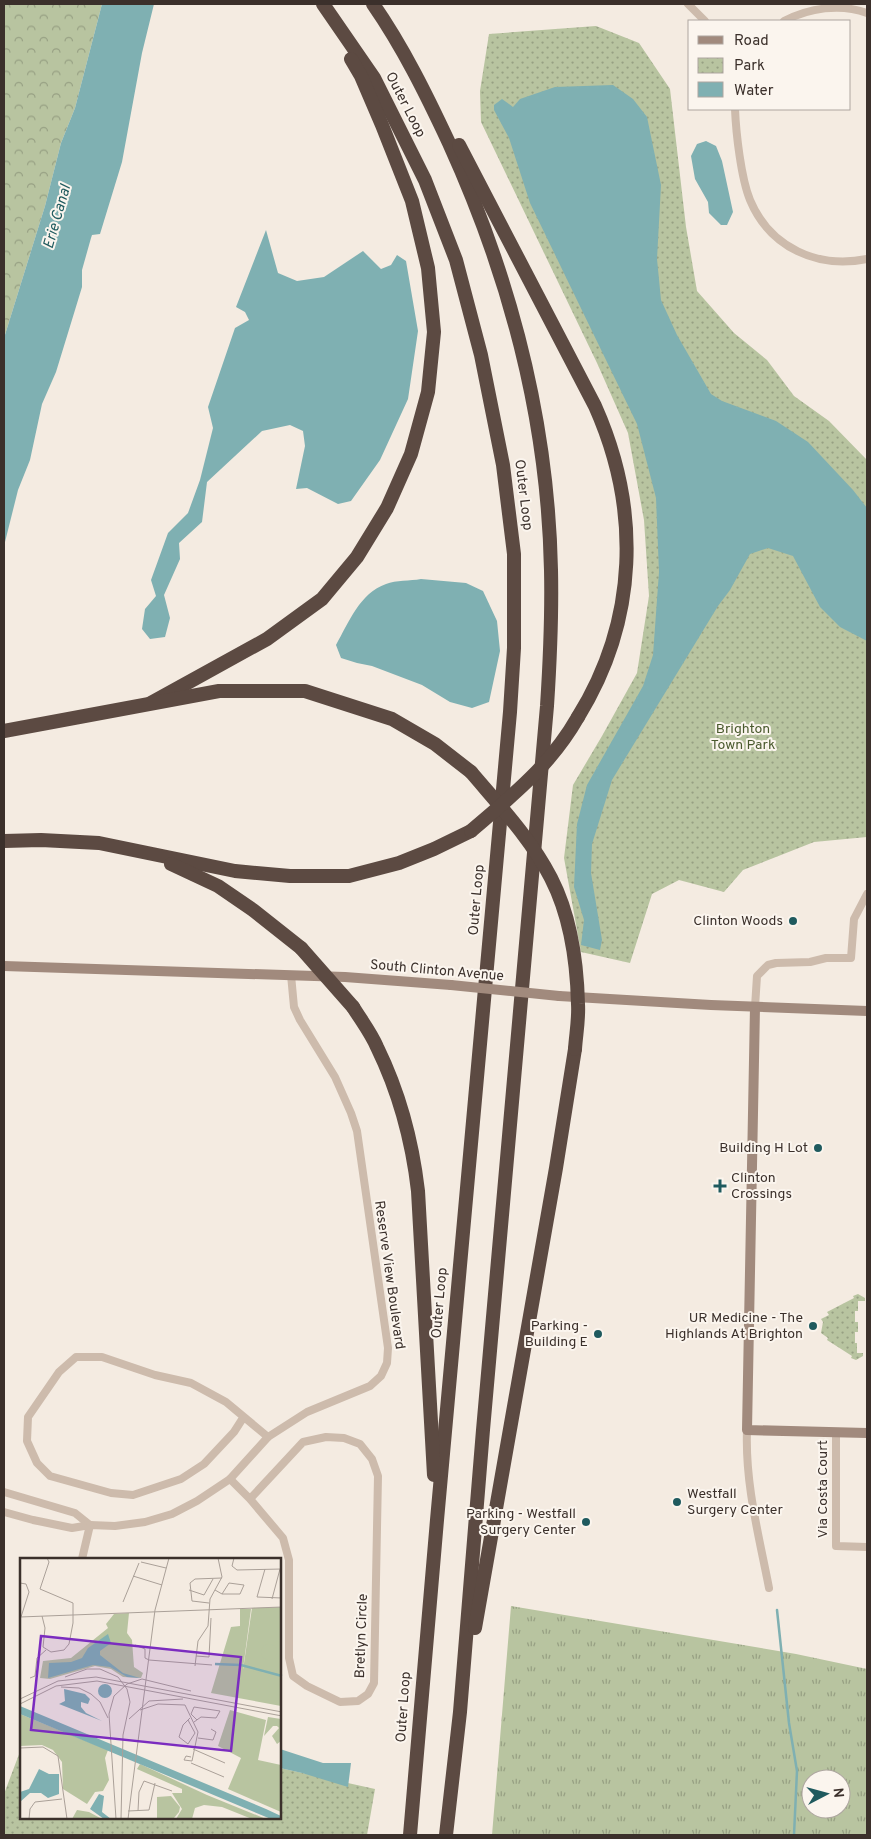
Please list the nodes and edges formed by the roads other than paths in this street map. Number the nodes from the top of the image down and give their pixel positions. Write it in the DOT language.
graph roads {
  1 [pos="318,4"];
  2 [pos="323,4"];
  3 [pos="688,4"];
  4 [pos="377,9"];
  5 [pos="867,13"];
  6 [pos="704,20"];
  7 [pos="786,20"];
  8 [pos="734,110"];
  9 [pos="867,259"];
  10 [pos="151,703"];
  11 [pos="4,731"];
  12 [pos="4,841"];
  13 [pos="155,856"];
  14 [pos="867,894"];
  15 [pos="4,966"];
  16 [pos="291,975"];
  17 [pos="755,1007"];
  18 [pos="867,1011"];
  19 [pos="243,1418"];
  20 [pos="747,1430"];
  21 [pos="836,1432"];
  22 [pos="867,1433"];
  23 [pos="268,1437"];
  24 [pos="230,1479"];
  25 [pos="4,1492"];
  26 [pos="250,1499"];
  27 [pos="4,1512"];
  28 [pos="436,1520"];
  29 [pos="90,1525"];
  30 [pos="867,1547"];
  31 [pos="82,1558"];
  32 [pos="769,1588"];
  33 [pos="460,1712"];
  34 [pos="410,1835"];
  35 [pos="446,1835"];
  1 -- 10 [label="highway"];
  2 -- 28 [label="highway, Outer Loop"];
  3 -- 6 [label="street"];
  4 -- 13 [label="highway, bridge"];
  4 -- 33 [label="highway, Outer Loop"];
  5 -- 7 [label="street"];
  8 -- 9 [label="street"];
  10 -- 11 [label="highway"];
  10 -- 33 [label="highway, bridge"];
  12 -- 13 [label="highway"];
  13 -- 28 [label="highway, bridge"];
  14 -- 17 [label="street"];
  15 -- 16 [label="street, South Clinton Avenue"];
  16 -- 17 [label="street, South Clinton Avenue, bridge"];
  16 -- 23 [label="street, Reserve View Boulevard"];
  17 -- 18 [label="street, South Clinton Avenue"];
  17 -- 20 [label="street"];
  19 -- 19 [label="street"];
  19 -- 23 [label="street"];
  20 -- 21 [label="street"];
  20 -- 32 [label="street"];
  21 -- 22 [label="street"];
  21 -- 30 [label="street, Via Costa Court"];
  23 -- 24 [label="street, Reserve View Boulevard"];
  24 -- 26 [label="street, Bretlyn Circle"];
  24 -- 29 [label="street, Reserve View Boulevard"];
  25 -- 29 [label="street, Reserve View Boulevard"];
  26 -- 26 [label="street, Bretlyn Circle"];
  27 -- 29 [label="street, Reserve View Boulevard"];
  28 -- 34 [label="highway, Outer Loop"];
  29 -- 31 [label="street"];
  33 -- 35 [label="highway, Outer Loop"];
}
